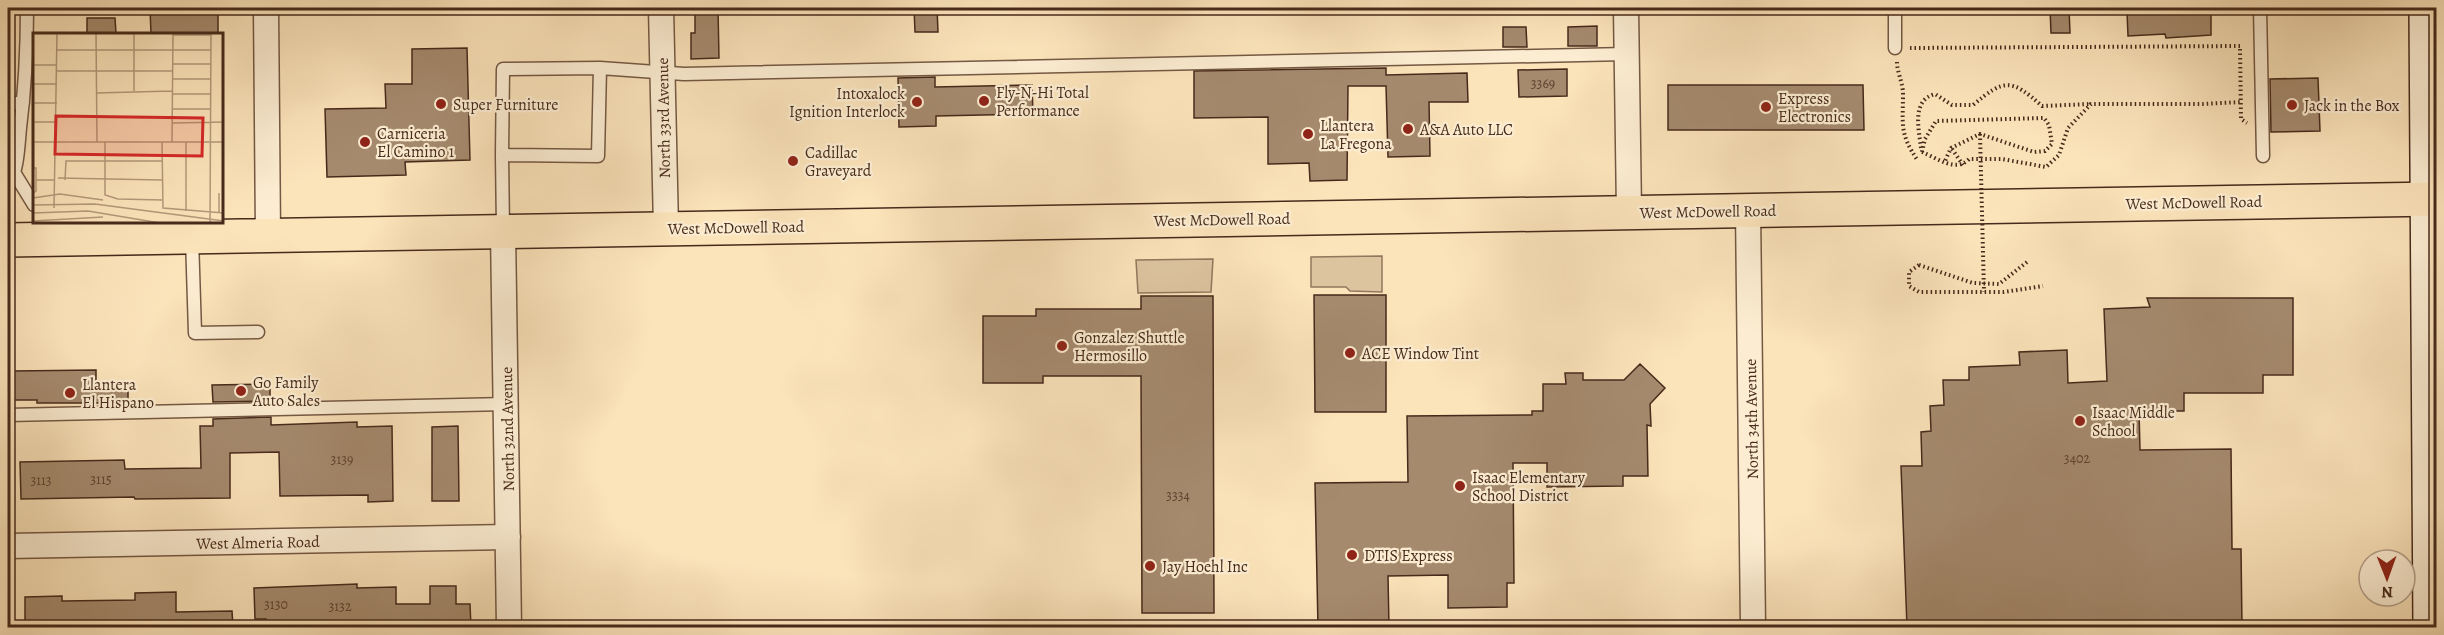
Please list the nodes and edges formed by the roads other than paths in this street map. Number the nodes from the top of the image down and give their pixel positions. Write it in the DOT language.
graph roads {
  1 [pos="27,8"];
  2 [pos="266,8"];
  3 [pos="661,8"];
  4 [pos="1626,8"];
  5 [pos="1895,8"];
  6 [pos="2260,8"];
  7 [pos="2426,8"];
  8 [pos="1895,48"];
  9 [pos="1626,54"];
  10 [pos="600,68"];
  11 [pos="662,71"];
  12 [pos="8,103"];
  13 [pos="23,103"];
  14 [pos="502,155"];
  15 [pos="2263,156"];
  16 [pos="15,174"];
  17 [pos="8,187"];
  18 [pos="2432,199"];
  19 [pos="33,203"];
  20 [pos="1748,210"];
  21 [pos="1629,212"];
  22 [pos="666,228"];
  23 [pos="503,231"];
  24 [pos="268,235"];
  25 [pos="192,237"];
  26 [pos="8,240"];
  27 [pos="258,332"];
  28 [pos="2433,369"];
  29 [pos="507,404"];
  30 [pos="8,414"];
  31 [pos="2433,525"];
  32 [pos="508,537"];
  33 [pos="8,546"];
  34 [pos="509,627"];
  35 [pos="1753,627"];
  36 [pos="2430,627"];
  1 -- 13 [label="lane"];
  2 -- 24 [label="street"];
  3 -- 11 [label="street, North 33rd Avenue"];
  4 -- 9 [label="street"];
  5 -- 8 [label="lane"];
  6 -- 15 [label="lane"];
  7 -- 18 [label="main road"];
  9 -- 11 [label="lane"];
  9 -- 21 [label="street"];
  10 -- 11 [label="lane"];
  10 -- 14 [label="lane"];
  10 -- 14 [label="lane"];
  11 -- 22 [label="street, North 33rd Avenue"];
  12 -- 13 [label="lane"];
  13 -- 16 [label="lane"];
  14 -- 23 [label="lane"];
  16 -- 17 [label="lane"];
  16 -- 19 [label="lane"];
  18 -- 20 [label="main road, West McDowell Road"];
  18 -- 28 [label="main road"];
  20 -- 21 [label="main road, West McDowell Road"];
  20 -- 35 [label="street, North 34th Avenue"];
  21 -- 22 [label="main road, West McDowell Road"];
  22 -- 23 [label="main road, West McDowell Road"];
  23 -- 24 [label="main road, West McDowell Road"];
  23 -- 29 [label="street, North 32nd Avenue"];
  24 -- 25 [label="main road, West McDowell Road"];
  25 -- 26 [label="main road, West McDowell Road"];
  25 -- 27 [label="lane"];
  28 -- 31 [label="main road"];
  29 -- 30 [label="lane"];
  29 -- 32 [label="street, North 32nd Avenue"];
  31 -- 36 [label="main road"];
  32 -- 33 [label="street, West Almeria Road"];
  32 -- 34 [label="street, North 32nd Avenue"];
}
